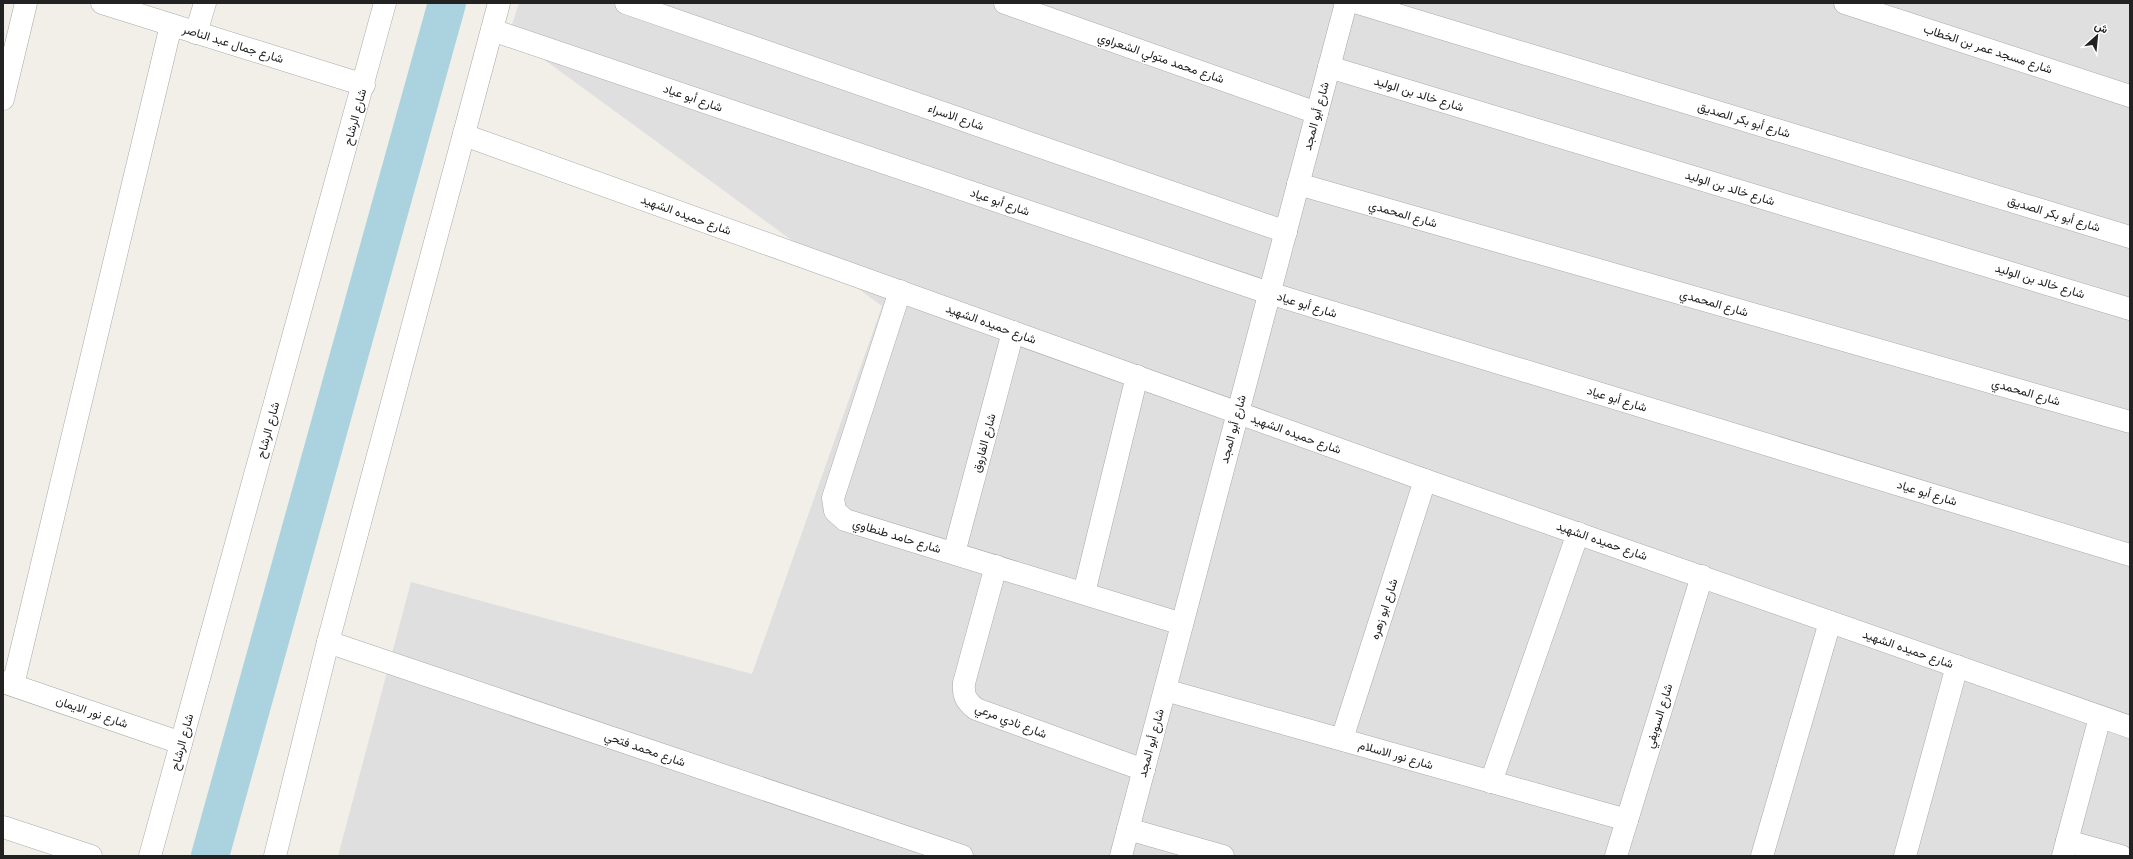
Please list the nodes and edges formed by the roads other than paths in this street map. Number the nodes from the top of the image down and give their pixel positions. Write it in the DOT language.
graph roads {
  1 [pos="26,3"];
  2 [pos="102,3"];
  3 [pos="205,3"];
  4 [pos="385,3"];
  5 [pos="500,3"];
  6 [pos="626,3"];
  7 [pos="1005,3"];
  8 [pos="1346,3"];
  9 [pos="1358,3"];
  10 [pos="1845,3"];
  11 [pos="171,25"];
  12 [pos="492,30"];
  13 [pos="196,33"];
  14 [pos="1329,67"];
  15 [pos="364,85"];
  16 [pos="2130,96"];
  17 [pos="3,99"];
  18 [pos="1317,113"];
  19 [pos="464,135"];
  20 [pos="1298,184"];
  21 [pos="1286,232"];
  22 [pos="2130,237"];
  23 [pos="900,291"];
  24 [pos="1269,293"];
  25 [pos="2130,309"];
  26 [pos="1013,332"];
  27 [pos="1137,376"];
  28 [pos="1237,413"];
  29 [pos="2130,422"];
  30 [pos="1425,480"];
  31 [pos="1578,533"];
  32 [pos="954,553"];
  33 [pos="2130,555"];
  34 [pos="996,566"];
  35 [pos="1702,576"];
  36 [pos="1084,593"];
  37 [pos="1830,622"];
  38 [pos="1182,624"];
  39 [pos="328,642"];
  40 [pos="1957,666"];
  41 [pos="8,683"];
  42 [pos="1165,690"];
  43 [pos="2100,717"];
  44 [pos="2130,727"];
  45 [pos="1342,739"];
  46 [pos="181,743"];
  47 [pos="1144,770"];
  48 [pos="1491,782"];
  49 [pos="1627,820"];
  50 [pos="3,827"];
  51 [pos="1128,829"];
  52 [pos="2065,849"];
  53 [pos="91,856"];
  54 [pos="150,856"];
  55 [pos="275,856"];
  56 [pos="962,856"];
  57 [pos="1121,856"];
  58 [pos="1223,856"];
  59 [pos="1616,856"];
  60 [pos="1762,856"];
  61 [pos="1905,856"];
  62 [pos="2121,856"];
  1 -- 17 [label="street"];
  2 -- 11 [label="street, شارع جمال عبد الناصر"];
  3 -- 13 [label="street"];
  4 -- 15 [label="street, شارع الرشاح"];
  5 -- 12 [label="street"];
  6 -- 21 [label="street, شارع الاسراء"];
  7 -- 18 [label="street, شارع محمد متولي الشعراوي"];
  8 -- 14 [label="street, شارع أبو المجد"];
  9 -- 22 [label="street, شارع أبو بكر الصديق"];
  10 -- 16 [label="street, شارع مسجد عمر بن الخطاب"];
  11 -- 13 [label="street, شارع جمال عبد الناصر"];
  11 -- 41 [label="street"];
  12 -- 19 [label="street"];
  12 -- 24 [label="street, شارع أبو عياد"];
  13 -- 15 [label="street, شارع جمال عبد الناصر"];
  14 -- 18 [label="street, شارع أبو المجد"];
  14 -- 25 [label="street, شارع خالد بن الوليد"];
  15 -- 46 [label="street, شارع الرشاح"];
  18 -- 20 [label="street, شارع أبو المجد"];
  19 -- 23 [label="street, شارع حميده الشهيد"];
  19 -- 39 [label="street"];
  20 -- 21 [label="street, شارع أبو المجد"];
  20 -- 29 [label="street, شارع المحمدي"];
  21 -- 24 [label="street, شارع أبو المجد"];
  23 -- 26 [label="street, شارع حميده الشهيد"];
  23 -- 32 [label="street, شارع حامد طنطاوي"];
  24 -- 28 [label="street, شارع أبو المجد"];
  24 -- 33 [label="street, شارع أبو عياد"];
  26 -- 27 [label="street, شارع حميده الشهيد"];
  26 -- 32 [label="street, شارع الفاروق"];
  27 -- 28 [label="street, شارع حميده الشهيد"];
  27 -- 36 [label="street"];
  28 -- 30 [label="street, شارع حميده الشهيد"];
  28 -- 38 [label="street, شارع أبو المجد"];
  30 -- 31 [label="street, شارع حميده الشهيد"];
  30 -- 45 [label="street, شارع ابو زهره"];
  31 -- 35 [label="street, شارع حميده الشهيد"];
  31 -- 48 [label="street"];
  32 -- 34 [label="street, شارع حامد طنطاوي"];
  34 -- 36 [label="street, شارع حامد طنطاوي"];
  34 -- 47 [label="street, شارع نادي مرعي"];
  35 -- 37 [label="street, شارع حميده الشهيد"];
  35 -- 49 [label="street, شارع السويفي"];
  36 -- 38 [label="street, شارع حامد طنطاوي"];
  37 -- 40 [label="street, شارع حميده الشهيد"];
  37 -- 60 [label="street"];
  38 -- 42 [label="street, شارع أبو المجد"];
  39 -- 55 [label="street"];
  39 -- 56 [label="street, شارع محمد فتحي"];
  40 -- 43 [label="street, شارع حميده الشهيد"];
  40 -- 61 [label="street"];
  41 -- 46 [label="street, شارع نور الايمان"];
  42 -- 45 [label="street, شارع نور الاسلام"];
  42 -- 47 [label="street, شارع أبو المجد"];
  43 -- 44 [label="street, شارع حميده الشهيد"];
  43 -- 52 [label="street"];
  45 -- 48 [label="street, شارع نور الاسلام"];
  46 -- 54 [label="street, شارع الرشاح"];
  47 -- 51 [label="street, شارع أبو المجد"];
  48 -- 49 [label="street, شارع نور الاسلام"];
  49 -- 59 [label="street, شارع السويفي"];
  50 -- 53 [label="street"];
  51 -- 57 [label="street, شارع أبو المجد"];
  51 -- 58 [label="street"];
  52 -- 62 [label="street"];
}
